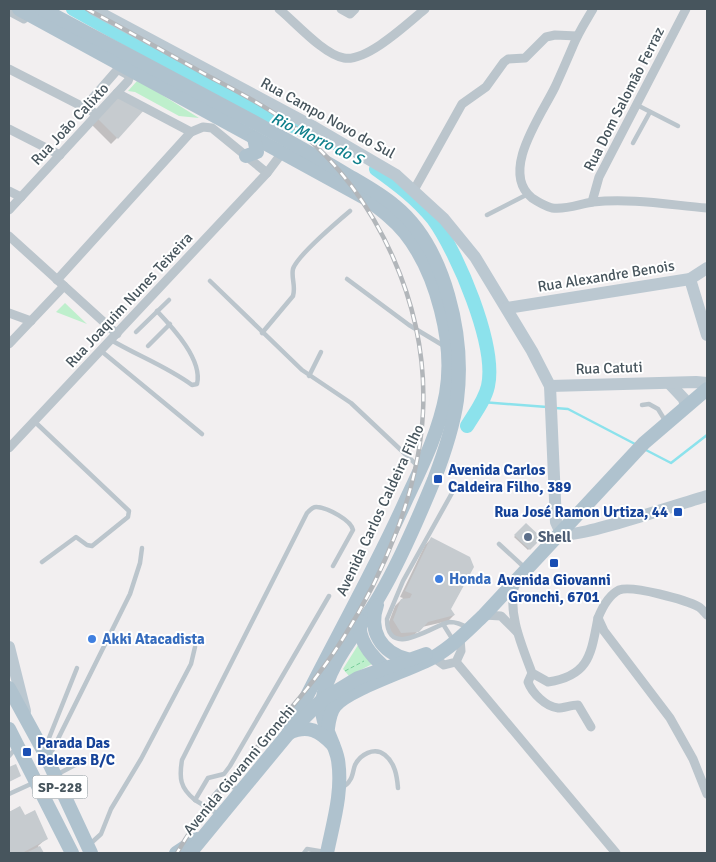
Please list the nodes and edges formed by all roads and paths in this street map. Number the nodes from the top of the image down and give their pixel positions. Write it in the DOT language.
graph roads {
  1 [pos="20,9"];
  2 [pos="42,9"];
  3 [pos="93,9"];
  4 [pos="279,9"];
  5 [pos="341,9"];
  6 [pos="355,9"];
  7 [pos="425,9"];
  8 [pos="593,9"];
  9 [pos="686,9"];
  10 [pos="9,11"];
  11 [pos="577,36"];
  12 [pos="9,69"];
  13 [pos="118,69"];
  14 [pos="117,92"];
  15 [pos="636,105"];
  16 [pos="84,108"];
  17 [pos="650,112"];
  18 [pos="96,114"];
  19 [pos="678,126"];
  20 [pos="9,129"];
  21 [pos="191,132"];
  22 [pos="257,132"];
  23 [pos="633,143"];
  24 [pos="268,145"];
  25 [pos="282,153"];
  26 [pos="60,155"];
  27 [pos="246,156"];
  28 [pos="268,172"];
  29 [pos="414,190"];
  30 [pos="9,191"];
  31 [pos="528,194"];
  32 [pos="22,197"];
  33 [pos="592,202"];
  34 [pos="707,208"];
  35 [pos="9,210"];
  36 [pos="350,211"];
  37 [pos="487,215"];
  38 [pos="9,236"];
  39 [pos="707,268"];
  40 [pos="690,278"];
  41 [pos="347,279"];
  42 [pos="210,281"];
  43 [pos="61,283"];
  44 [pos="169,300"];
  45 [pos="507,308"];
  46 [pos="157,312"];
  47 [pos="9,313"];
  48 [pos="30,321"];
  49 [pos="170,324"];
  50 [pos="136,332"];
  51 [pos="262,333"];
  52 [pos="707,335"];
  53 [pos="114,337"];
  54 [pos="9,344"];
  55 [pos="148,346"];
  56 [pos="446,347"];
  57 [pos="100,350"];
  58 [pos="321,352"];
  59 [pos="309,376"];
  60 [pos="669,383"];
  61 [pos="707,383"];
  62 [pos="550,386"];
  63 [pos="707,389"];
  64 [pos="642,405"];
  65 [pos="686,407"];
  66 [pos="34,421"];
  67 [pos="667,423"];
  68 [pos="202,434"];
  69 [pos="9,448"];
  70 [pos="421,468"];
  71 [pos="456,484"];
  72 [pos="707,496"];
  73 [pos="561,531"];
  74 [pos="500,544"];
  75 [pos="142,548"];
  76 [pos="42,562"];
  77 [pos="333,566"];
  78 [pos="526,569"];
  79 [pos="516,581"];
  80 [pos="363,589"];
  81 [pos="329,596"];
  82 [pos="380,596"];
  83 [pos="704,605"];
  84 [pos="707,615"];
  85 [pos="484,616"];
  86 [pos="598,618"];
  87 [pos="443,624"];
  88 [pos="359,626"];
  89 [pos="517,632"];
  90 [pos="458,639"];
  91 [pos="9,647"];
  92 [pos="195,647"];
  93 [pos="433,657"];
  94 [pos="407,659"];
  95 [pos="366,660"];
  96 [pos="456,662"];
  97 [pos="384,667"];
  98 [pos="76,668"];
  99 [pos="344,673"];
  100 [pos="400,673"];
  101 [pos="532,673"];
  102 [pos="9,688"];
  103 [pos="322,700"];
  104 [pos="27,721"];
  105 [pos="592,727"];
  106 [pos="328,728"];
  107 [pos="9,729"];
  108 [pos="288,734"];
  109 [pos="334,746"];
  110 [pos="13,751"];
  111 [pos="46,756"];
  112 [pos="75,765"];
  113 [pos="55,776"];
  114 [pos="36,781"];
  115 [pos="398,788"];
  116 [pos="340,789"];
  117 [pos="243,790"];
  118 [pos="10,794"];
  119 [pos="707,794"];
  120 [pos="195,800"];
  121 [pos="206,807"];
  122 [pos="221,817"];
  123 [pos="210,830"];
  124 [pos="89,849"];
  125 [pos="72,853"];
  126 [pos="176,853"];
  127 [pos="190,853"];
  128 [pos="304,853"];
  129 [pos="327,853"];
  130 [pos="616,853"];
  1 -- 22 [label="main road, Avenida Carlos Caldeira Filho"];
  2 -- 22 [label="main road, Avenida Carlos Caldeira Filho"];
  3 -- 29 [label="street, Rua Campo Novo do Sul"];
  4 -- 7 [label="street"];
  5 -- 6 [label="street"];
  8 -- 11 [label="street"];
  9 -- 15 [label="street, Rua Dom Salomão Ferraz"];
  10 -- 13 [label="street"];
  11 -- 29 [label="street"];
  11 -- 31 [label="street"];
  12 -- 16 [label="street"];
  13 -- 14 [label="street, Rua João Calixto"];
  13 -- 16 [label="street, Rua João Calixto"];
  14 -- 18 [label="street, Rua João Calixto"];
  14 -- 21 [label="street"];
  15 -- 17 [label="lane"];
  15 -- 33 [label="street, Rua Dom Salomão Ferraz"];
  16 -- 18 [label="street"];
  17 -- 19 [label="lane"];
  17 -- 23 [label="lane"];
  18 -- 26 [label="street, Rua João Calixto"];
  20 -- 26 [label="street"];
  21 -- 27 [label="street"];
  21 -- 43 [label="street"];
  22 -- 24 [label="main road, Avenida Carlos Caldeira Filho"];
  22 -- 27 [label="main road"];
  22 -- 82 [label="main road, Avenida Carlos Caldeira Filho"];
  24 -- 25 [label="main road, Avenida Carlos Caldeira Filho"];
  24 -- 28 [label="street"];
  25 -- 28 [label="street, Rua Joaquim Nunes Teixeira"];
  25 -- 56 [label="main road, Avenida Carlos Caldeira Filho"];
  26 -- 32 [label="street, Rua João Calixto"];
  27 -- 28 [label="street"];
  28 -- 53 [label="street, Rua Joaquim Nunes Teixeira"];
  29 -- 45 [label="street, Rua Campo Novo do Sul"];
  30 -- 32 [label="street"];
  31 -- 33 [label="street"];
  31 -- 37 [label="lane"];
  32 -- 35 [label="street, Rua João Calixto"];
  33 -- 34 [label="street"];
  36 -- 51 [label="lane"];
  38 -- 43 [label="street"];
  39 -- 40 [label="street, Rua Alexandre Benois"];
  40 -- 45 [label="street, Rua Alexandre Benois"];
  40 -- 52 [label="street"];
  41 -- 56 [label="lane"];
  42 -- 51 [label="lane"];
  43 -- 48 [label="street"];
  43 -- 53 [label="street"];
  44 -- 46 [label="lane"];
  45 -- 62 [label="street, Rua Campo Novo do Sul"];
  46 -- 49 [label="lane"];
  46 -- 50 [label="lane"];
  47 -- 48 [label="street"];
  48 -- 54 [label="street"];
  49 -- 53 [label="lane"];
  49 -- 55 [label="lane"];
  51 -- 59 [label="lane"];
  53 -- 57 [label="street, Rua Joaquim Nunes Teixeira"];
  56 -- 70 [label="main road, Avenida Carlos Caldeira Filho"];
  57 -- 66 [label="street, Rua Joaquim Nunes Teixeira"];
  57 -- 68 [label="lane"];
  58 -- 59 [label="lane"];
  59 -- 70 [label="lane"];
  60 -- 61 [label="street, Rua Catuti"];
  60 -- 62 [label="street, Rua Catuti"];
  60 -- 65 [label="street"];
  62 -- 73 [label="street, Rua Campo Novo do Sul"];
  63 -- 65 [label="main road, Avenida Giovanni Gronchi"];
  64 -- 67 [label="lane"];
  65 -- 67 [label="main road, Avenida Giovanni Gronchi"];
  66 -- 69 [label="street, Rua Joaquim Nunes Teixeira"];
  66 -- 76 [label="lane"];
  67 -- 73 [label="main road, Avenida Giovanni Gronchi"];
  70 -- 80 [label="main road, Avenida Carlos Caldeira Filho"];
  71 -- 87 [label="lane"];
  72 -- 73 [label="street"];
  73 -- 78 [label="main road, Avenida Giovanni Gronchi"];
  74 -- 78 [label="lane"];
  75 -- 111 [label="lane"];
  77 -- 120 [label="lane"];
  78 -- 79 [label="main road, Avenida Giovanni Gronchi"];
  79 -- 85 [label="main road, Avenida Giovanni Gronchi"];
  79 -- 89 [label="street"];
  80 -- 88 [label="main road"];
  80 -- 108 [label="main road, Avenida Carlos Caldeira Filho"];
  81 -- 120 [label="lane"];
  82 -- 88 [label="main road, Avenida Carlos Caldeira Filho"];
  82 -- 94 [label="main road"];
  83 -- 84 [label="street"];
  83 -- 86 [label="street"];
  85 -- 89 [label="street"];
  85 -- 90 [label="main road, Avenida Giovanni Gronchi"];
  86 -- 101 [label="street"];
  86 -- 119 [label="street"];
  87 -- 90 [label="lane"];
  87 -- 90 [label="lane"];
  88 -- 97 [label="main road"];
  88 -- 99 [label="main road, Avenida Carlos Caldeira Filho"];
  89 -- 101 [label="street"];
  90 -- 93 [label="main road, Avenida Giovanni Gronchi"];
  90 -- 94 [label="main road, Avenida Giovanni Gronchi"];
  90 -- 96 [label="street"];
  91 -- 104 [label="street"];
  92 -- 124 [label="lane"];
  93 -- 96 [label="street"];
  93 -- 100 [label="main road, Avenida Giovanni Gronchi"];
  94 -- 97 [label="main road, Avenida Giovanni Gronchi"];
  95 -- 99 [label="path"];
  96 -- 130 [label="street"];
  97 -- 99 [label="main road, Avenida Giovanni Gronchi"];
  97 -- 100 [label="main road"];
  98 -- 111 [label="lane"];
  99 -- 103 [label="main road, Avenida Carlos Caldeira Filho"];
  99 -- 103 [label="main road, Avenida Giovanni Gronchi"];
  100 -- 106 [label="main road, Avenida Giovanni Gronchi"];
  101 -- 105 [label="street"];
  102 -- 104 [label="main road, SP-228"];
  103 -- 106 [label="main road"];
  103 -- 108 [label="main road, Avenida Giovanni Gronchi"];
  104 -- 111 [label="main road, SP-228"];
  106 -- 109 [label="main road"];
  107 -- 110 [label="main road, SP-228"];
  108 -- 109 [label="main road"];
  108 -- 117 [label="main road, Avenida Giovanni Gronchi"];
  109 -- 116 [label="main road"];
  110 -- 114 [label="main road, SP-228"];
  111 -- 113 [label="main road, SP-228"];
  112 -- 113 [label="lane"];
  113 -- 124 [label="main road, SP-228"];
  114 -- 118 [label="lane"];
  114 -- 125 [label="main road, SP-228"];
  115 -- 116 [label="lane"];
  116 -- 129 [label="main road"];
  117 -- 121 [label="lane"];
  117 -- 122 [label="main road, Avenida Giovanni Gronchi"];
  120 -- 121 [label="lane"];
  121 -- 122 [label="lane"];
  122 -- 123 [label="main road, Avenida Giovanni Gronchi"];
  123 -- 126 [label="main road"];
  123 -- 127 [label="main road, Avenida Giovanni Gronchi"];
  128 -- 129 [label="lane"];
}
